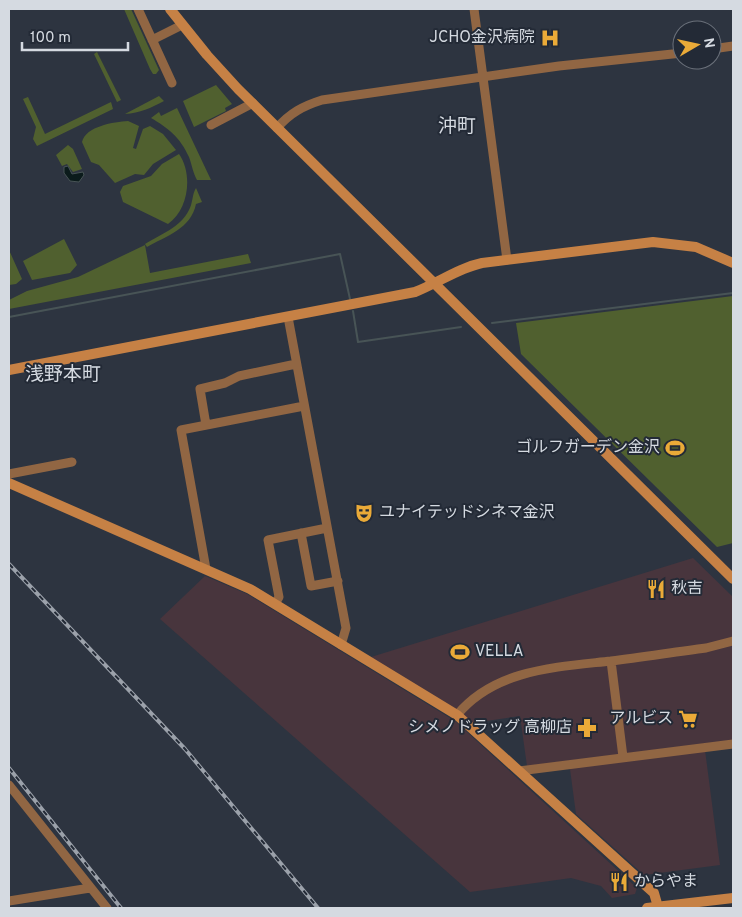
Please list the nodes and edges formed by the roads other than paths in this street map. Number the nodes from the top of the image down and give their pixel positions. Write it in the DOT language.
graph roads {
  1 [pos="138,9"];
  2 [pos="170,9"];
  3 [pos="474,9"];
  4 [pos="182,25"];
  5 [pos="152,40"];
  6 [pos="672,54"];
  7 [pos="483,78"];
  8 [pos="172,83"];
  9 [pos="252,103"];
  10 [pos="211,124"];
  11 [pos="277,128"];
  12 [pos="507,260"];
  13 [pos="733,263"];
  14 [pos="435,285"];
  15 [pos="288,317"];
  16 [pos="296,364"];
  17 [pos="9,370"];
  18 [pos="304,406"];
  19 [pos="206,425"];
  20 [pos="72,462"];
  21 [pos="9,474"];
  22 [pos="9,483"];
  23 [pos="327,528"];
  24 [pos="301,534"];
  25 [pos="206,569"];
  26 [pos="733,579"];
  27 [pos="338,581"];
  28 [pos="275,604"];
  29 [pos="733,641"];
  30 [pos="341,644"];
  31 [pos="611,660"];
  32 [pos="457,715"];
  33 [pos="733,744"];
  34 [pos="623,757"];
  35 [pos="519,771"];
  36 [pos="9,786"];
  37 [pos="90,888"];
  38 [pos="9,901"];
  39 [pos="729,902"];
  40 [pos="106,908"];
  41 [pos="647,908"];
  42 [pos="658,908"];
  1 -- 5 [label="street"];
  2 -- 4 [label="street"];
  3 -- 7 [label="street"];
  4 -- 5 [label="street"];
  4 -- 9 [label="street"];
  5 -- 8 [label="street"];
  6 -- 7 [label="street"];
  7 -- 11 [label="street"];
  7 -- 12 [label="street"];
  9 -- 10 [label="street"];
  9 -- 11 [label="street"];
  11 -- 14 [label="street"];
  12 -- 13 [label="street"];
  12 -- 14 [label="street"];
  14 -- 15 [label="street"];
  14 -- 26 [label="street"];
  15 -- 16 [label="street"];
  15 -- 17 [label="street"];
  16 -- 18 [label="street"];
  16 -- 19 [label="street"];
  18 -- 19 [label="street"];
  18 -- 23 [label="street"];
  19 -- 25 [label="street"];
  20 -- 21 [label="street"];
  22 -- 25 [label="street"];
  23 -- 24 [label="street"];
  23 -- 27 [label="street"];
  24 -- 27 [label="street"];
  24 -- 28 [label="street"];
  25 -- 28 [label="street"];
  27 -- 30 [label="street"];
  28 -- 30 [label="street"];
  29 -- 31 [label="street"];
  30 -- 32 [label="street"];
  31 -- 32 [label="street"];
  31 -- 34 [label="street"];
  32 -- 35 [label="street"];
  33 -- 34 [label="street"];
  34 -- 35 [label="street"];
  35 -- 42 [label="street"];
  36 -- 37 [label="street"];
  37 -- 38 [label="street"];
  37 -- 40 [label="street"];
  39 -- 42 [label="street"];
  41 -- 42 [label="street"];
}
